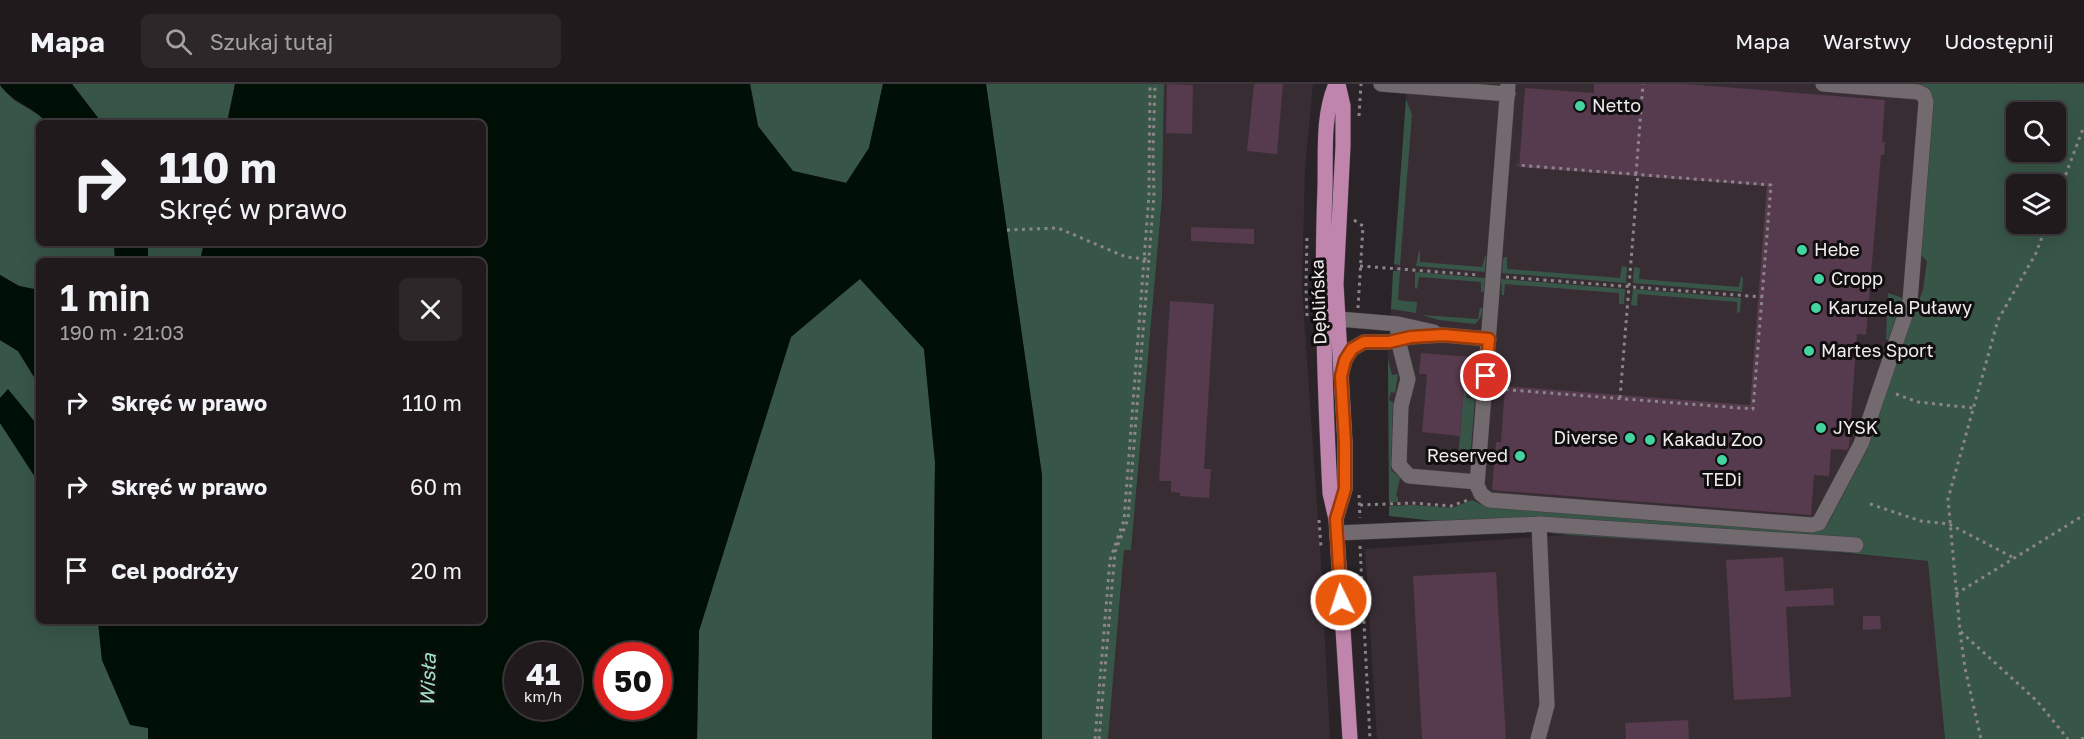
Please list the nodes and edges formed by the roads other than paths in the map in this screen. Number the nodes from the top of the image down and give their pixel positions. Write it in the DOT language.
graph roads {
  1 [pos="1337,84"];
  2 [pos="1381,84"];
  3 [pos="1823,84"];
  4 [pos="1508,89"];
  5 [pos="1330,318"];
  6 [pos="1398,324"];
  7 [pos="1443,335"];
  8 [pos="1331,336"];
  9 [pos="1489,339"];
  10 [pos="1398,340"];
  11 [pos="1364,342"];
  12 [pos="1341,376"];
  13 [pos="1479,488"];
  14 [pos="1539,524"];
  15 [pos="1336,526"];
  16 [pos="1856,545"];
  17 [pos="1350,739"];
  18 [pos="1538,739"];
  1 -- 5 [label="main road, Dęblińska"];
  2 -- 4 [label="lane"];
  3 -- 13 [label="lane"];
  4 -- 9 [label="lane"];
  5 -- 6 [label="lane"];
  5 -- 8 [label="main road, Dęblińska"];
  6 -- 7 [label="lane"];
  6 -- 10 [label="lane"];
  7 -- 9 [label="lane"];
  7 -- 10 [label="lane"];
  8 -- 11 [label="lane"];
  8 -- 12 [label="main road, Dęblińska"];
  8 -- 15 [label="main road, Dęblińska"];
  9 -- 13 [label="lane"];
  10 -- 11 [label="lane"];
  10 -- 13 [label="lane"];
  11 -- 12 [label="lane"];
  12 -- 15 [label="main road, Dęblińska"];
  14 -- 15 [label="lane"];
  14 -- 16 [label="lane"];
  14 -- 18 [label="lane"];
  15 -- 17 [label="main road, Dęblińska"];
}
